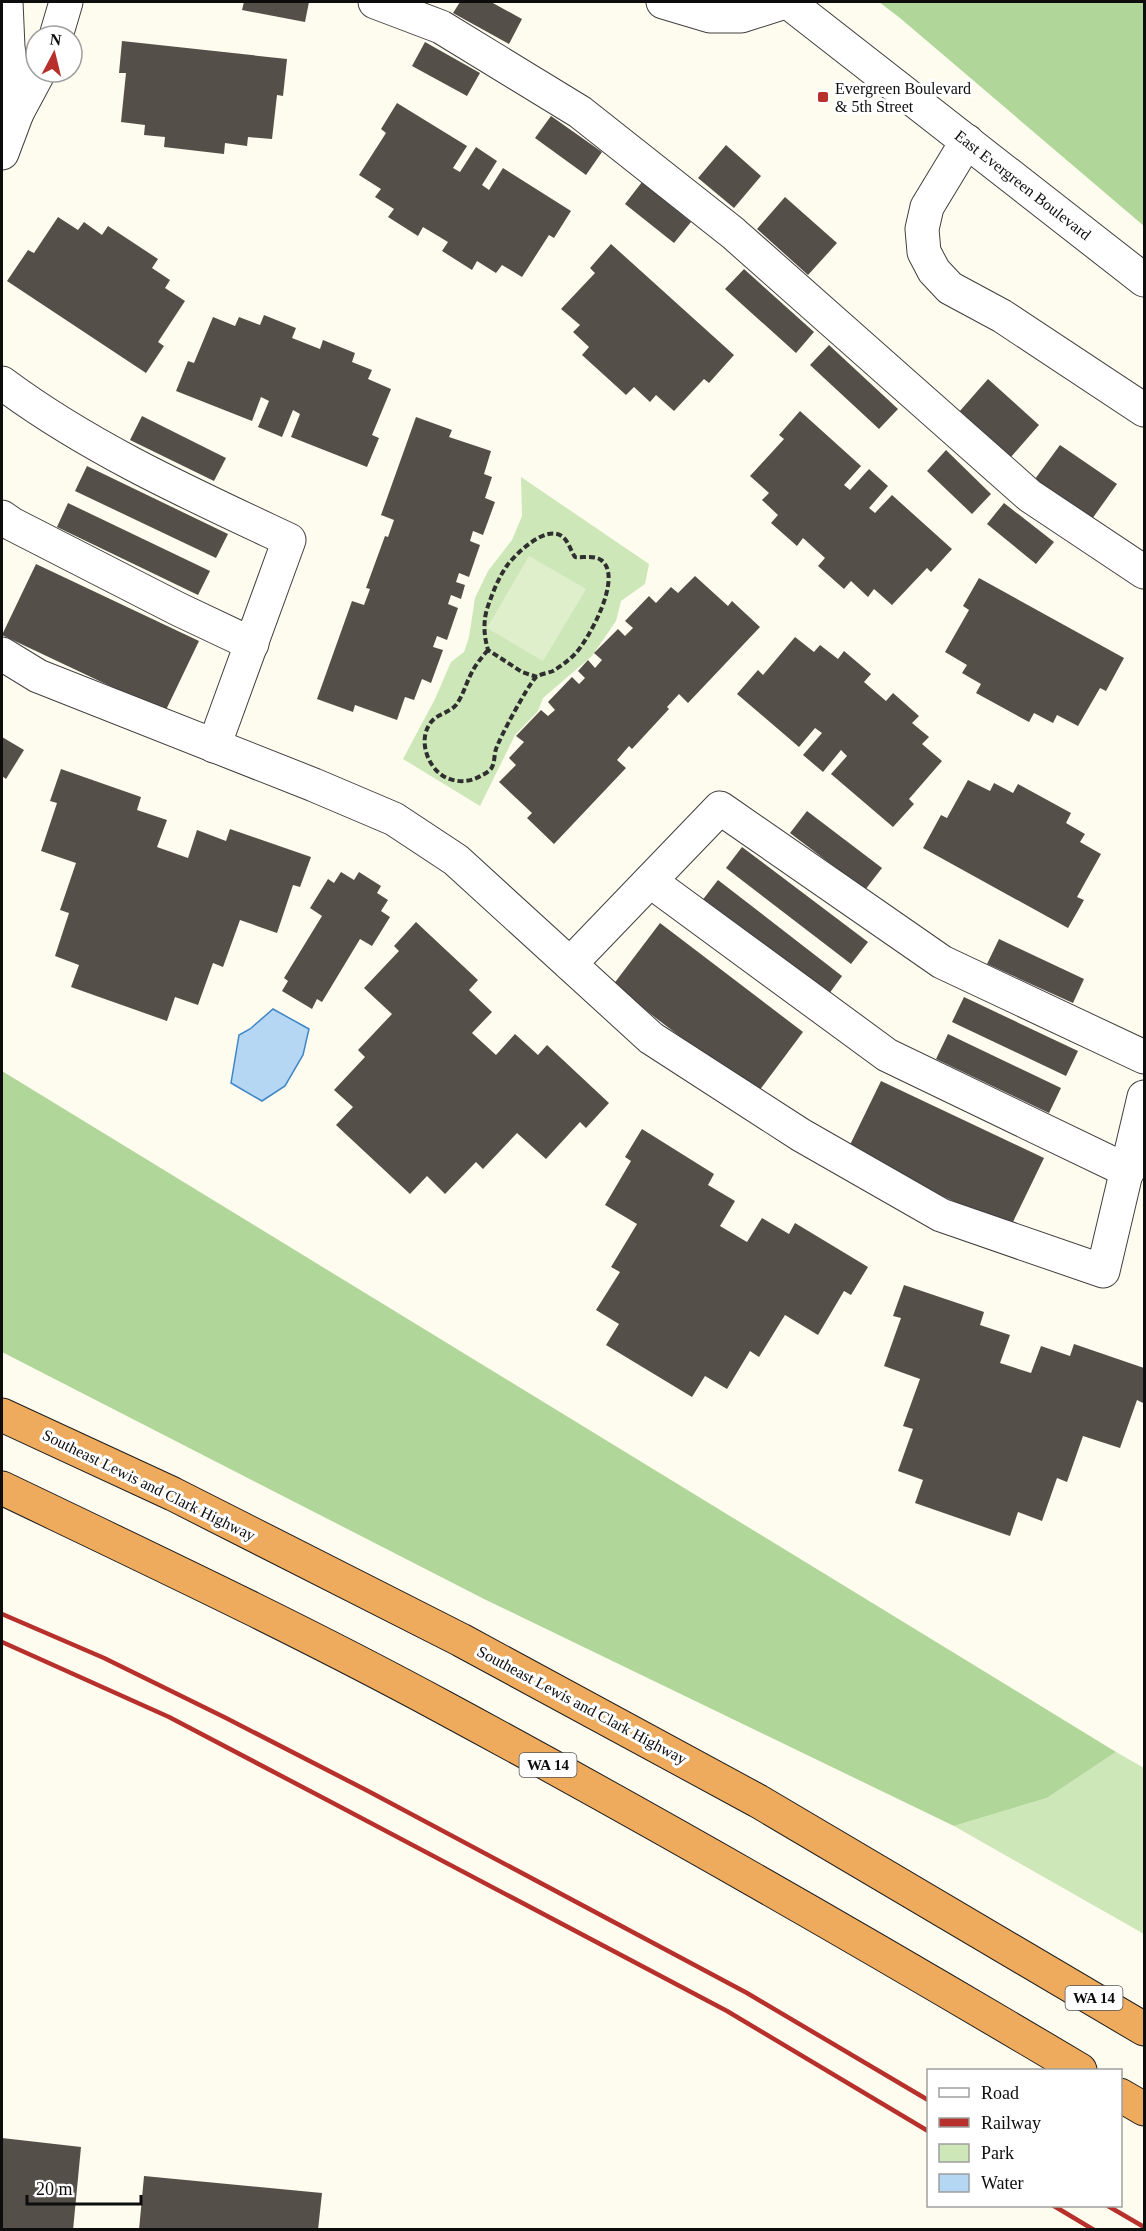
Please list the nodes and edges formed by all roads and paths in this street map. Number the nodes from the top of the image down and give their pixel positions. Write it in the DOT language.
graph roads {
  1 [pos="6,2"];
  2 [pos="66,2"];
  3 [pos="375,2"];
  4 [pos="663,2"];
  5 [pos="787,2"];
  6 [pos="60,24"];
  7 [pos="33,84"];
  8 [pos="17,113"];
  9 [pos="967,141"];
  10 [pos="2,153"];
  11 [pos="1144,280"];
  12 [pos="2,383"];
  13 [pos="1144,410"];
  14 [pos="2,517"];
  15 [pos="1144,572"];
  16 [pos="252,644"];
  17 [pos="488,650"];
  18 [pos="2,654"];
  19 [pos="537,677"];
  20 [pos="214,746"];
  21 [pos="650,881"];
  22 [pos="570,964"];
  23 [pos="1144,1057"];
  24 [pos="1144,1097"];
  25 [pos="1128,1171"];
  26 [pos="2,1415"];
  27 [pos="2,1488"];
  28 [pos="1043,1968"];
  29 [pos="1144,2018"];
  30 [pos="1144,2029"];
  31 [pos="1078,2069"];
  32 [pos="1122,2096"];
  33 [pos="1144,2109"];
  1 -- 8 [label="street"];
  2 -- 6 [label="street"];
  3 -- 15 [label="street"];
  4 -- 5 [label="street"];
  5 -- 9 [label="street, East Evergreen Boulevard"];
  7 -- 8 [label="street"];
  8 -- 10 [label="street"];
  9 -- 11 [label="street, East Evergreen Boulevard"];
  9 -- 13 [label="street"];
  12 -- 16 [label="street"];
  14 -- 16 [label="street"];
  16 -- 20 [label="street"];
  17 -- 19 [label="path"];
  17 -- 19 [label="path"];
  17 -- 19 [label="path"];
  18 -- 20 [label="street"];
  20 -- 22 [label="street"];
  21 -- 22 [label="street"];
  21 -- 23 [label="street"];
  21 -- 25 [label="street"];
  22 -- 25 [label="street"];
  24 -- 25 [label="street"];
  26 -- 28 [label="highway, Southeast Lewis and Clark Highway / WA 14"];
  27 -- 31 [label="highway, WA 14"];
  28 -- 29 [label="highway"];
  28 -- 30 [label="highway, Southeast Lewis and Clark Highway / WA 14"];
  32 -- 33 [label="highway"];
}
